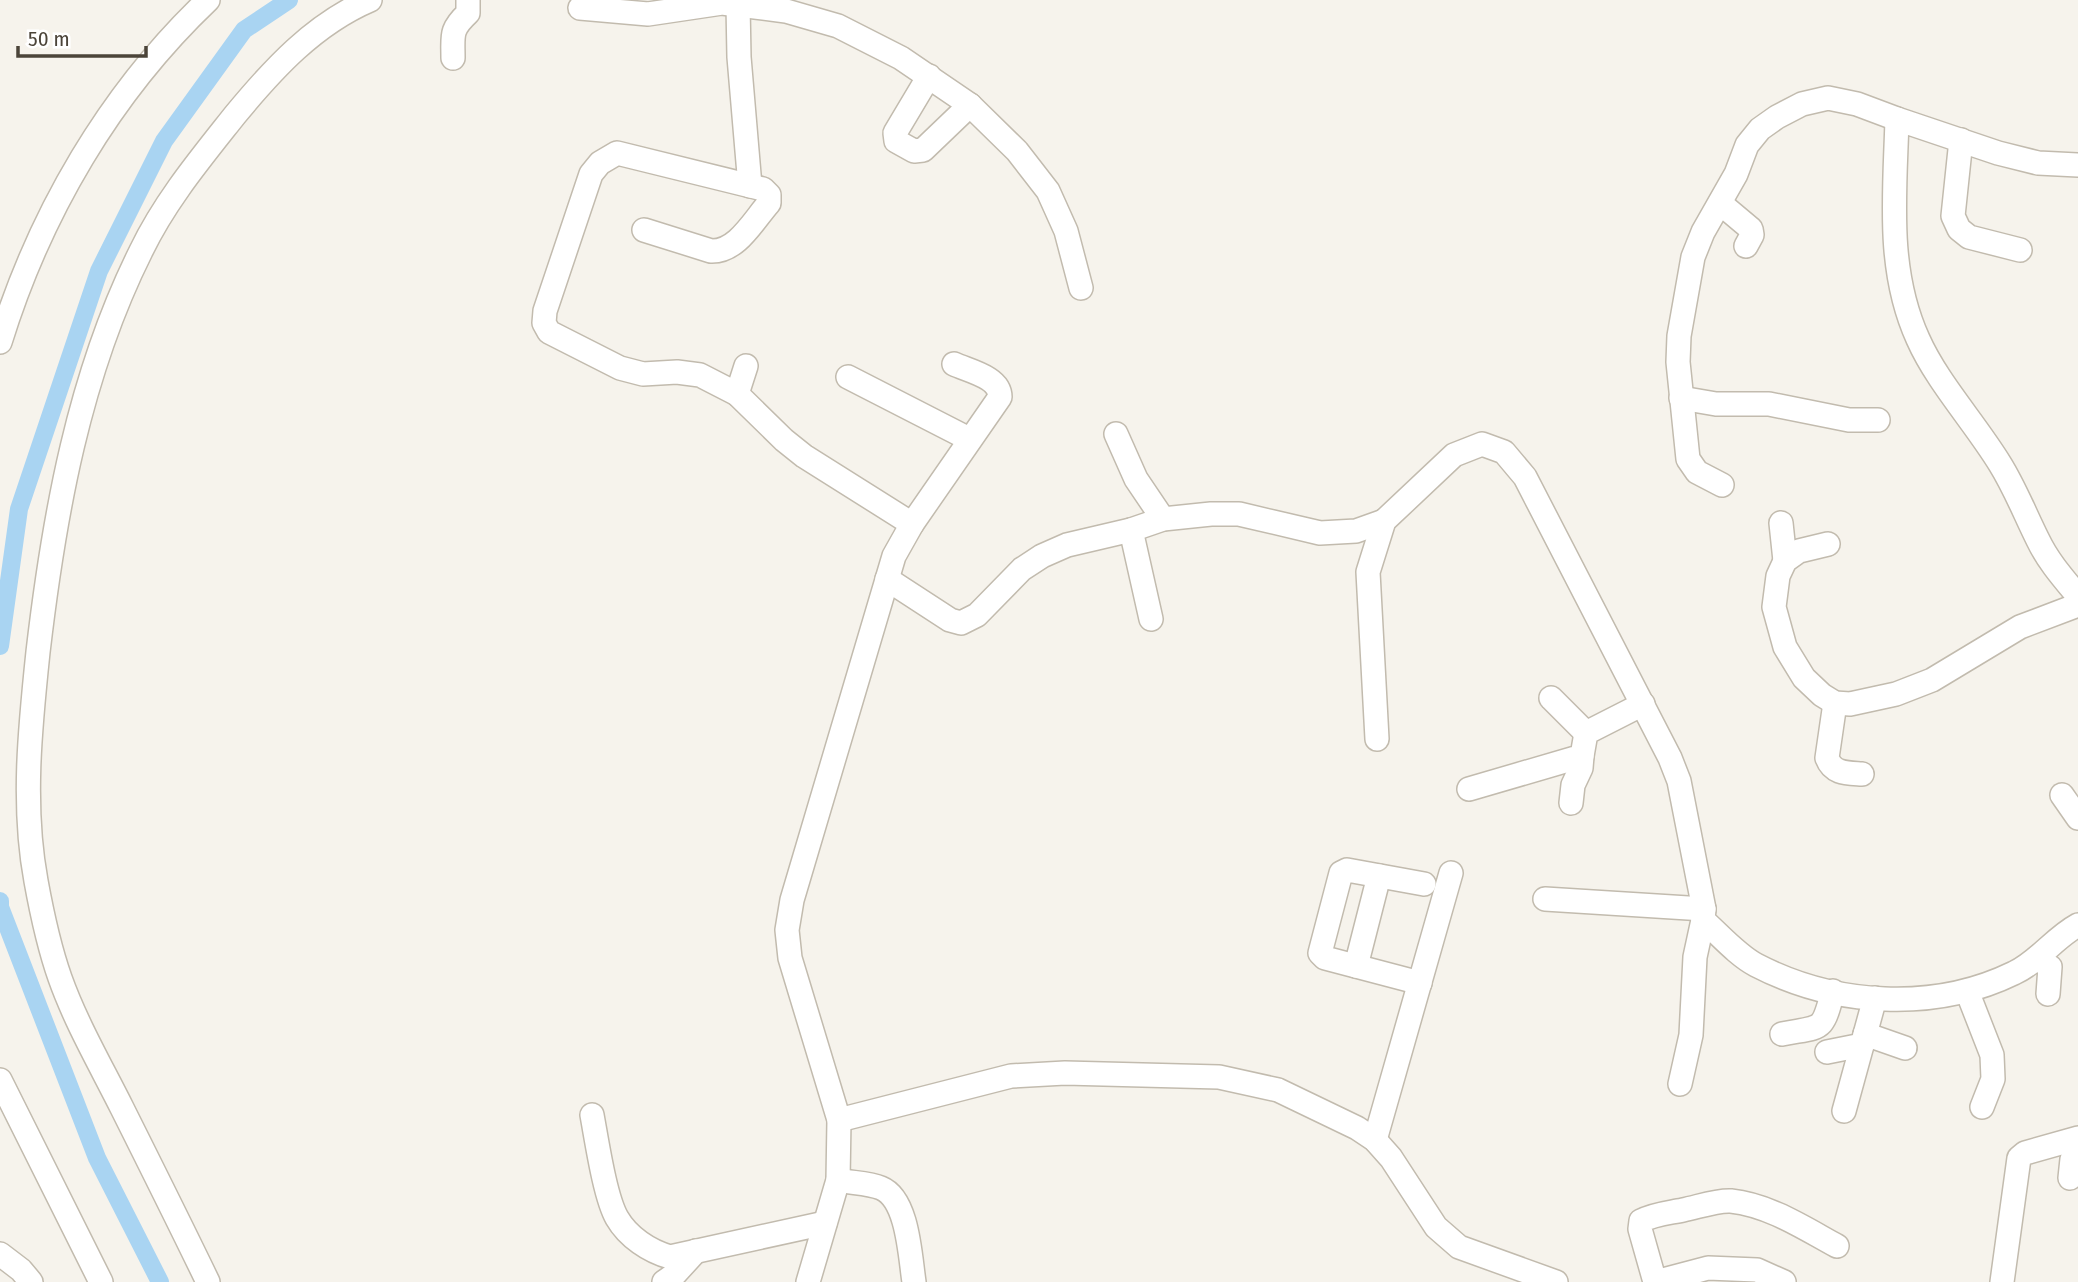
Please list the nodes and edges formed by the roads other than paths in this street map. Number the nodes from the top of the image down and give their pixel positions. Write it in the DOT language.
graph roads {
  1 [pos="208,0"];
  2 [pos="370,0"];
  3 [pos="468,0"];
  4 [pos="727,3"];
  5 [pos="580,8"];
  6 [pos="453,58"];
  7 [pos="929,76"];
  8 [pos="970,105"];
  9 [pos="1897,119"];
  10 [pos="1961,140"];
  11 [pos="2078,165"];
  12 [pos="750,186"];
  13 [pos="1720,203"];
  14 [pos="644,230"];
  15 [pos="1746,246"];
  16 [pos="2020,250"];
  17 [pos="1081,288"];
  18 [pos="0,342"];
  19 [pos="954,364"];
  20 [pos="746,366"];
  21 [pos="848,377"];
  22 [pos="737,394"];
  23 [pos="1681,398"];
  24 [pos="1878,420"];
  25 [pos="1116,434"];
  26 [pos="970,439"];
  27 [pos="1722,485"];
  28 [pos="1163,519"];
  29 [pos="1384,521"];
  30 [pos="1782,523"];
  31 [pos="912,524"];
  32 [pos="1131,530"];
  33 [pos="1828,544"];
  34 [pos="1785,561"];
  35 [pos="887,579"];
  36 [pos="2078,596"];
  37 [pos="2078,605"];
  38 [pos="1151,619"];
  39 [pos="1551,698"];
  40 [pos="1835,703"];
  41 [pos="1643,704"];
  42 [pos="1586,733"];
  43 [pos="1377,739"];
  44 [pos="1582,756"];
  45 [pos="1862,774"];
  46 [pos="1469,789"];
  47 [pos="2062,794"];
  48 [pos="1572,803"];
  49 [pos="2078,818"];
  50 [pos="1451,873"];
  51 [pos="1379,876"];
  52 [pos="1424,884"];
  53 [pos="1545,899"];
  54 [pos="1703,914"];
  55 [pos="2078,926"];
  56 [pos="2037,958"];
  57 [pos="1356,966"];
  58 [pos="1420,984"];
  59 [pos="1833,991"];
  60 [pos="1967,991"];
  61 [pos="2048,994"];
  62 [pos="1875,998"];
  63 [pos="1782,1034"];
  64 [pos="1864,1039"];
  65 [pos="1905,1048"];
  66 [pos="1827,1052"];
  67 [pos="0,1080"];
  68 [pos="1680,1084"];
  69 [pos="1982,1107"];
  70 [pos="1844,1111"];
  71 [pos="592,1115"];
  72 [pos="839,1120"];
  73 [pos="2078,1138"];
  74 [pos="1375,1140"];
  75 [pos="2078,1152"];
  76 [pos="2070,1178"];
  77 [pos="838,1180"];
  78 [pos="825,1223"];
  79 [pos="1837,1246"];
  80 [pos="696,1251"];
  81 [pos="0,1254"];
  82 [pos="31,1282"];
  83 [pos="101,1282"];
  84 [pos="208,1282"];
  85 [pos="664,1282"];
  86 [pos="808,1282"];
  87 [pos="915,1282"];
  88 [pos="1553,1282"];
  89 [pos="1655,1282"];
  90 [pos="1784,1282"];
  91 [pos="2002,1282"];
  1 -- 18 [label="street"];
  2 -- 84 [label="street"];
  3 -- 6 [label="street"];
  4 -- 5 [label="street"];
  4 -- 7 [label="street"];
  4 -- 12 [label="street"];
  7 -- 8 [label="street"];
  7 -- 8 [label="street"];
  8 -- 17 [label="street"];
  9 -- 10 [label="street"];
  9 -- 13 [label="street"];
  9 -- 36 [label="street"];
  10 -- 11 [label="street"];
  10 -- 16 [label="street"];
  12 -- 14 [label="street"];
  12 -- 22 [label="street"];
  13 -- 15 [label="street"];
  13 -- 23 [label="street"];
  19 -- 26 [label="street"];
  20 -- 22 [label="street"];
  21 -- 26 [label="street"];
  22 -- 31 [label="street"];
  23 -- 24 [label="street"];
  23 -- 27 [label="street"];
  25 -- 28 [label="street"];
  26 -- 31 [label="street"];
  28 -- 29 [label="street"];
  28 -- 32 [label="street"];
  29 -- 41 [label="street"];
  29 -- 43 [label="street"];
  30 -- 34 [label="street"];
  31 -- 35 [label="street"];
  32 -- 35 [label="street"];
  32 -- 38 [label="street"];
  33 -- 34 [label="street"];
  34 -- 40 [label="street"];
  35 -- 72 [label="street"];
  37 -- 40 [label="street"];
  39 -- 42 [label="street"];
  40 -- 45 [label="street"];
  41 -- 42 [label="street"];
  41 -- 54 [label="street"];
  42 -- 44 [label="street"];
  44 -- 46 [label="street"];
  44 -- 48 [label="street"];
  47 -- 49 [label="street"];
  50 -- 58 [label="street"];
  51 -- 52 [label="street"];
  51 -- 57 [label="street"];
  51 -- 57 [label="street"];
  53 -- 54 [label="street"];
  54 -- 59 [label="street"];
  54 -- 68 [label="street"];
  55 -- 56 [label="street"];
  56 -- 60 [label="street"];
  56 -- 61 [label="street"];
  57 -- 58 [label="street"];
  58 -- 74 [label="street"];
  59 -- 62 [label="street"];
  59 -- 63 [label="street"];
  60 -- 62 [label="street"];
  60 -- 69 [label="street"];
  62 -- 64 [label="street"];
  64 -- 65 [label="street"];
  64 -- 66 [label="street"];
  64 -- 70 [label="street"];
  67 -- 83 [label="street"];
  71 -- 80 [label="street"];
  72 -- 74 [label="street"];
  72 -- 77 [label="street"];
  73 -- 91 [label="street"];
  74 -- 88 [label="street"];
  75 -- 76 [label="street"];
  77 -- 78 [label="street"];
  77 -- 87 [label="street"];
  78 -- 80 [label="street"];
  78 -- 86 [label="street"];
  79 -- 89 [label="street"];
  80 -- 85 [label="street"];
  81 -- 82 [label="street"];
  89 -- 90 [label="street"];
}
